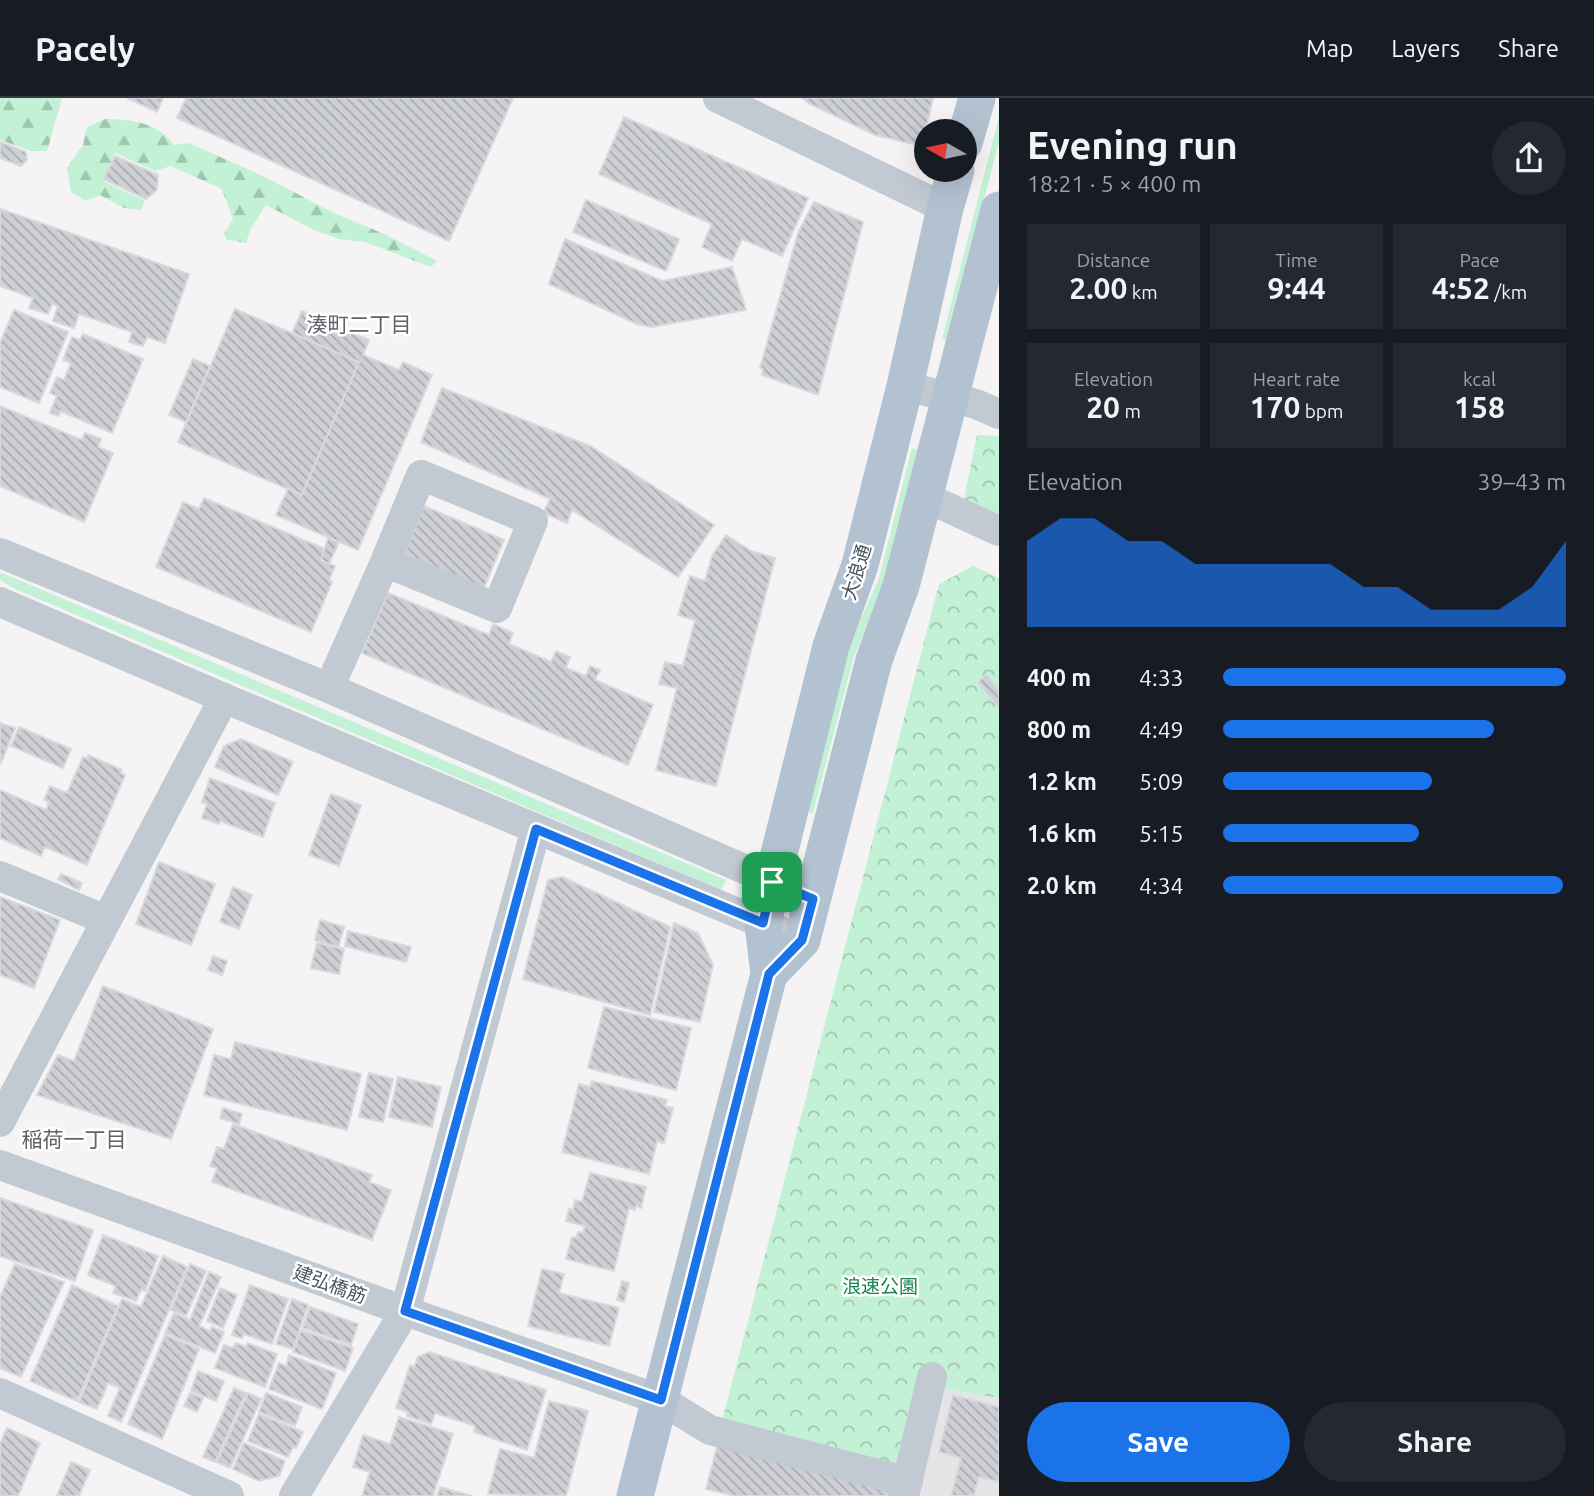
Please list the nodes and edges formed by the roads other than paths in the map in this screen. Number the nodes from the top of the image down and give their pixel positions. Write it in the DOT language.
graph roads {
  1 [pos="718,98"];
  2 [pos="977,98"];
  3 [pos="971,119"];
  4 [pos="953,182"];
  5 [pos="945,208"];
  6 [pos="999,210"];
  7 [pos="905,386"];
  8 [pos="949,398"];
  9 [pos="999,414"];
  10 [pos="925,497"];
  11 [pos="999,531"];
  12 [pos="0,553"];
  13 [pos="385,562"];
  14 [pos="0,602"];
  15 [pos="329,688"];
  16 [pos="224,698"];
  17 [pos="536,829"];
  18 [pos="0,876"];
  19 [pos="772,882"];
  20 [pos="813,899"];
  21 [pos="106,920"];
  22 [pos="763,923"];
  23 [pos="802,940"];
  24 [pos="769,974"];
  25 [pos="0,1122"];
  26 [pos="0,1166"];
  27 [pos="405,1311"];
  28 [pos="932,1377"];
  29 [pos="0,1393"];
  30 [pos="661,1400"];
  31 [pos="906,1489"];
  32 [pos="229,1496"];
  33 [pos="294,1496"];
  34 [pos="635,1496"];
  1 -- 5 [label="street"];
  2 -- 3 [label="main road"];
  4 -- 5 [label="main road, 大浪通"];
  5 -- 7 [label="main road, 大浪通"];
  6 -- 8 [label="main road, 大浪通"];
  7 -- 8 [label="street"];
  7 -- 19 [label="main road, 大浪通"];
  8 -- 9 [label="street"];
  8 -- 10 [label="main road, 大浪通"];
  10 -- 11 [label="street"];
  10 -- 20 [label="main road, 大浪通"];
  12 -- 15 [label="street"];
  13 -- 13 [label="street"];
  13 -- 15 [label="street"];
  14 -- 16 [label="street"];
  15 -- 19 [label="street"];
  16 -- 17 [label="street"];
  16 -- 21 [label="street"];
  17 -- 22 [label="street"];
  17 -- 27 [label="street"];
  18 -- 21 [label="street"];
  19 -- 20 [label="street"];
  19 -- 22 [label="main road, 大浪通"];
  20 -- 23 [label="main road, 大浪通"];
  21 -- 25 [label="street"];
  22 -- 23 [label="street"];
  22 -- 24 [label="main road, 大浪通"];
  23 -- 24 [label="main road, 大浪通"];
  24 -- 30 [label="main road, 大浪通"];
  26 -- 27 [label="street, 建弘橋筋"];
  27 -- 30 [label="street, 建弘橋筋"];
  27 -- 33 [label="street"];
  28 -- 31 [label="street"];
  29 -- 32 [label="street"];
  30 -- 31 [label="street, 建弘橋筋"];
  30 -- 34 [label="main road, 大浪通"];
}
